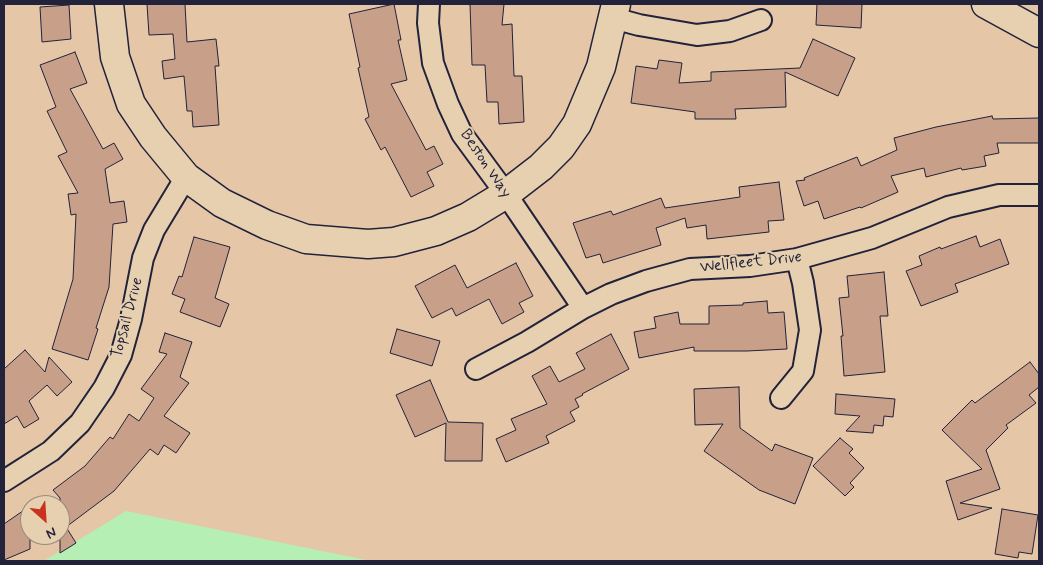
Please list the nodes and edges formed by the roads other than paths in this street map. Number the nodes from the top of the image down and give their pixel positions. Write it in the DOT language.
graph roads {
  1 [pos="109,4"];
  2 [pos="429,4"];
  3 [pos="986,4"];
  4 [pos="615,11"];
  5 [pos="761,20"];
  6 [pos="1039,33"];
  7 [pos="186,177"];
  8 [pos="506,194"];
  9 [pos="1039,195"];
  10 [pos="797,260"];
  11 [pos="583,308"];
  12 [pos="476,370"];
  13 [pos="782,398"];
  14 [pos="4,481"];
  1 -- 7 [label="street"];
  2 -- 8 [label="street, Beston Way"];
  3 -- 6 [label="street"];
  4 -- 5 [label="street"];
  4 -- 8 [label="street"];
  7 -- 8 [label="street"];
  7 -- 14 [label="street, Topsail Drive"];
  8 -- 11 [label="street, Beston Way"];
  9 -- 10 [label="street, Wellfleet Drive"];
  10 -- 11 [label="street, Wellfleet Drive"];
  10 -- 13 [label="street"];
  11 -- 12 [label="street, Wellfleet Drive"];
}
